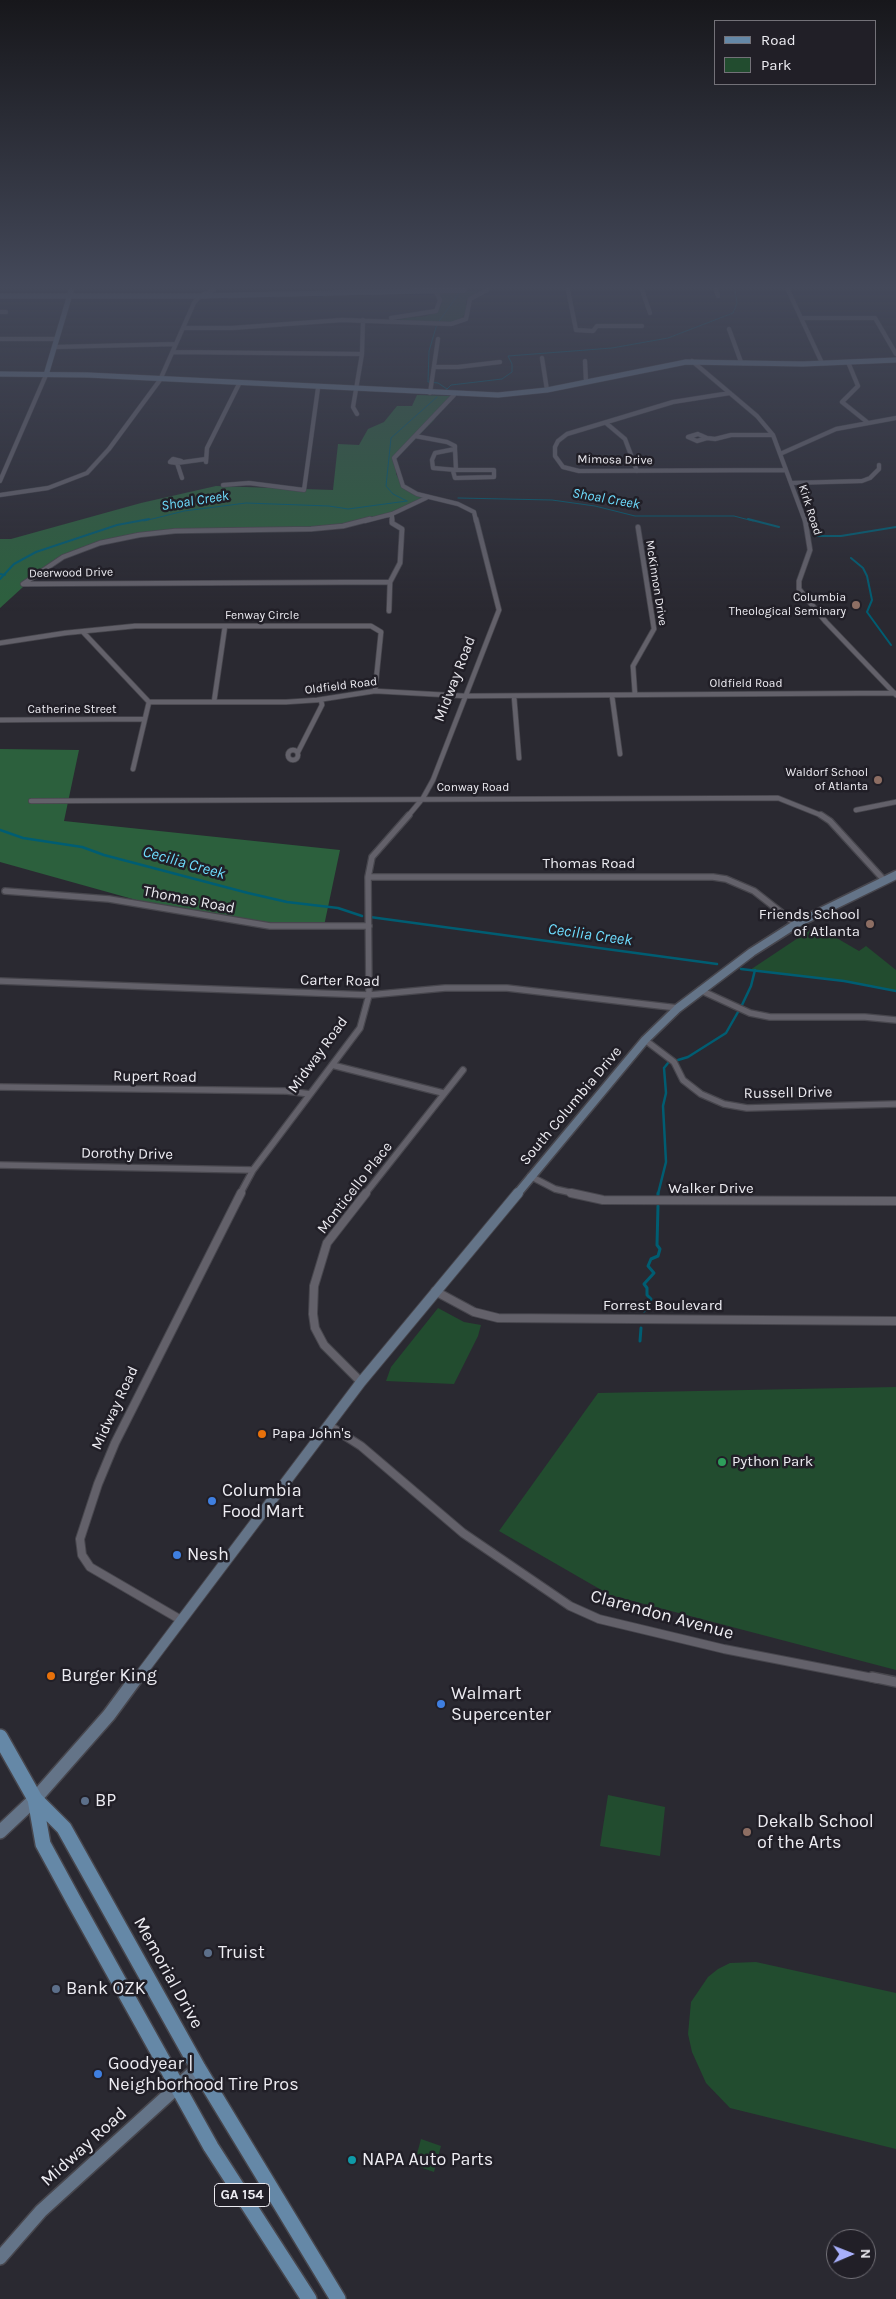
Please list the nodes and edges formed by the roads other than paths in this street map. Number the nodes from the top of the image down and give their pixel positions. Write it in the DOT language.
graph roads {
  1 [pos="36,397"];
  2 [pos="147,397"];
  3 [pos="232,397"];
  4 [pos="317,397"];
  5 [pos="356,397"];
  6 [pos="452,397"];
  7 [pos="702,397"];
  8 [pos="735,397"];
  9 [pos="847,397"];
  10 [pos="357,414"];
  11 [pos="896,418"];
  12 [pos="866,422"];
  13 [pos="606,423"];
  14 [pos="773,435"];
  15 [pos="415,436"];
  16 [pos="707,438"];
  17 [pos="776,444"];
  18 [pos="796,447"];
  19 [pos="455,449"];
  20 [pos="780,454"];
  21 [pos="879,466"];
  22 [pos="456,470"];
  23 [pos="786,470"];
  24 [pos="637,471"];
  25 [pos="182,478"];
  26 [pos="0,481"];
  27 [pos="791,483"];
  28 [pos="223,485"];
  29 [pos="0,496"];
  30 [pos="426,498"];
  31 [pos="392,514"];
  32 [pos="638,527"];
  33 [pos="390,582"];
  34 [pos="389,611"];
  35 [pos="226,626"];
  36 [pos="83,632"];
  37 [pos="0,643"];
  38 [pos="375,691"];
  39 [pos="895,694"];
  40 [pos="635,695"];
  41 [pos="465,696"];
  42 [pos="514,696"];
  43 [pos="612,696"];
  44 [pos="321,700"];
  45 [pos="149,702"];
  46 [pos="214,702"];
  47 [pos="144,719"];
  48 [pos="0,720"];
  49 [pos="298,752"];
  50 [pos="620,754"];
  51 [pos="519,758"];
  52 [pos="133,769"];
  53 [pos="423,798"];
  54 [pos="31,801"];
  55 [pos="896,802"];
  56 [pos="856,810"];
  57 [pos="896,875"];
  58 [pos="368,877"];
  59 [pos="884,880"];
  60 [pos="6,892"];
  61 [pos="796,924"];
  62 [pos="369,926"];
  63 [pos="0,980"];
  64 [pos="700,990"];
  65 [pos="369,995"];
  66 [pos="678,1008"];
  67 [pos="896,1020"];
  68 [pos="645,1040"];
  69 [pos="332,1065"];
  70 [pos="463,1070"];
  71 [pos="0,1087"];
  72 [pos="443,1092"];
  73 [pos="310,1094"];
  74 [pos="896,1104"];
  75 [pos="0,1165"];
  76 [pos="253,1170"];
  77 [pos="530,1176"];
  78 [pos="896,1201"];
  79 [pos="435,1291"];
  80 [pos="896,1321"];
  81 [pos="361,1382"];
  82 [pos="328,1426"];
  83 [pos="181,1620"];
  84 [pos="896,1682"];
  85 [pos="0,1737"];
  86 [pos="35,1799"];
  87 [pos="0,1832"];
  88 [pos="198,2068"];
  89 [pos="178,2088"];
  90 [pos="0,2258"];
  91 [pos="309,2299"];
  92 [pos="338,2299"];
  1 -- 26 [label="street"];
  2 -- 29 [label="street"];
  3 -- 25 [label="street"];
  4 -- 28 [label="street"];
  5 -- 10 [label="street"];
  6 -- 15 [label="street, Midway Road"];
  7 -- 13 [label="street, Mimosa Drive"];
  8 -- 14 [label="street, Kirk Road"];
  9 -- 12 [label="street"];
  11 -- 12 [label="street"];
  12 -- 18 [label="street"];
  13 -- 24 [label="street"];
  13 -- 24 [label="street, Mimosa Drive"];
  14 -- 16 [label="street"];
  14 -- 17 [label="street, Kirk Road"];
  15 -- 19 [label="street"];
  15 -- 30 [label="street, Midway Road"];
  17 -- 18 [label="street"];
  17 -- 20 [label="street, Kirk Road"];
  18 -- 20 [label="street"];
  19 -- 22 [label="street"];
  19 -- 22 [label="street"];
  20 -- 23 [label="street, Kirk Road"];
  21 -- 27 [label="street"];
  22 -- 22 [label="street"];
  23 -- 24 [label="street, Mimosa Drive"];
  23 -- 27 [label="street, Kirk Road"];
  27 -- 39 [label="street, Kirk Road"];
  30 -- 31 [label="street, Deerwood Drive"];
  30 -- 41 [label="street, Midway Road"];
  31 -- 33 [label="street"];
  31 -- 33 [label="street, Deerwood Drive"];
  32 -- 40 [label="street, McKinnon Drive"];
  33 -- 34 [label="street"];
  35 -- 36 [label="street, Fenway Circle"];
  35 -- 38 [label="street, Fenway Circle"];
  35 -- 46 [label="street"];
  36 -- 37 [label="street"];
  36 -- 45 [label="street"];
  38 -- 41 [label="street, Oldfield Road"];
  38 -- 44 [label="street, Oldfield Road"];
  39 -- 40 [label="street, Oldfield Road"];
  40 -- 43 [label="street, Oldfield Road"];
  41 -- 42 [label="street, Oldfield Road"];
  41 -- 53 [label="street, Midway Road"];
  42 -- 43 [label="street, Oldfield Road"];
  42 -- 51 [label="street"];
  43 -- 50 [label="street"];
  44 -- 46 [label="street, Oldfield Road"];
  44 -- 49 [label="street"];
  45 -- 46 [label="street, Oldfield Road"];
  45 -- 47 [label="street"];
  47 -- 48 [label="street, Catherine Street"];
  47 -- 52 [label="street"];
  53 -- 54 [label="street, Conway Road"];
  53 -- 58 [label="street, Midway Road"];
  53 -- 59 [label="street, Conway Road"];
  55 -- 56 [label="street"];
  57 -- 59 [label="street, South Columbia Drive"];
  58 -- 61 [label="street, Thomas Road"];
  58 -- 62 [label="street, Midway Road"];
  59 -- 61 [label="main road, South Columbia Drive"];
  60 -- 62 [label="street, Thomas Road"];
  61 -- 64 [label="main road, South Columbia Drive"];
  62 -- 65 [label="street, Midway Road"];
  63 -- 65 [label="street, Carter Road"];
  64 -- 66 [label="main road, South Columbia Drive"];
  64 -- 67 [label="street"];
  65 -- 66 [label="street, Carter Road"];
  65 -- 69 [label="street, Midway Road"];
  66 -- 68 [label="main road, South Columbia Drive"];
  68 -- 74 [label="street, Russell Drive"];
  68 -- 77 [label="main road, South Columbia Drive"];
  69 -- 72 [label="street"];
  69 -- 73 [label="street, Midway Road"];
  70 -- 72 [label="street, Monticello Place"];
  71 -- 73 [label="street, Rupert Road"];
  72 -- 81 [label="street, Monticello Place"];
  73 -- 76 [label="street, Midway Road"];
  75 -- 76 [label="street, Dorothy Drive"];
  76 -- 83 [label="street, Midway Road"];
  77 -- 78 [label="street, Walker Drive"];
  77 -- 79 [label="main road, South Columbia Drive"];
  79 -- 80 [label="street, Forrest Boulevard"];
  79 -- 81 [label="main road, South Columbia Drive"];
  81 -- 82 [label="main road, South Columbia Drive"];
  82 -- 83 [label="main road, South Columbia Drive"];
  82 -- 84 [label="street, Clarendon Avenue"];
  83 -- 86 [label="main road, South Columbia Drive"];
  85 -- 86 [label="main road, Memorial Drive / GA 154"];
  86 -- 87 [label="main road, South Columbia Drive"];
  86 -- 88 [label="main road, Memorial Drive / GA 154"];
  86 -- 89 [label="main road, Memorial Drive / GA 154"];
  88 -- 89 [label="street, Midway Road"];
  88 -- 92 [label="main road, Memorial Drive / GA 154"];
  89 -- 90 [label="main road, Midway Road"];
  89 -- 91 [label="main road, Memorial Drive / GA 154"];
}
